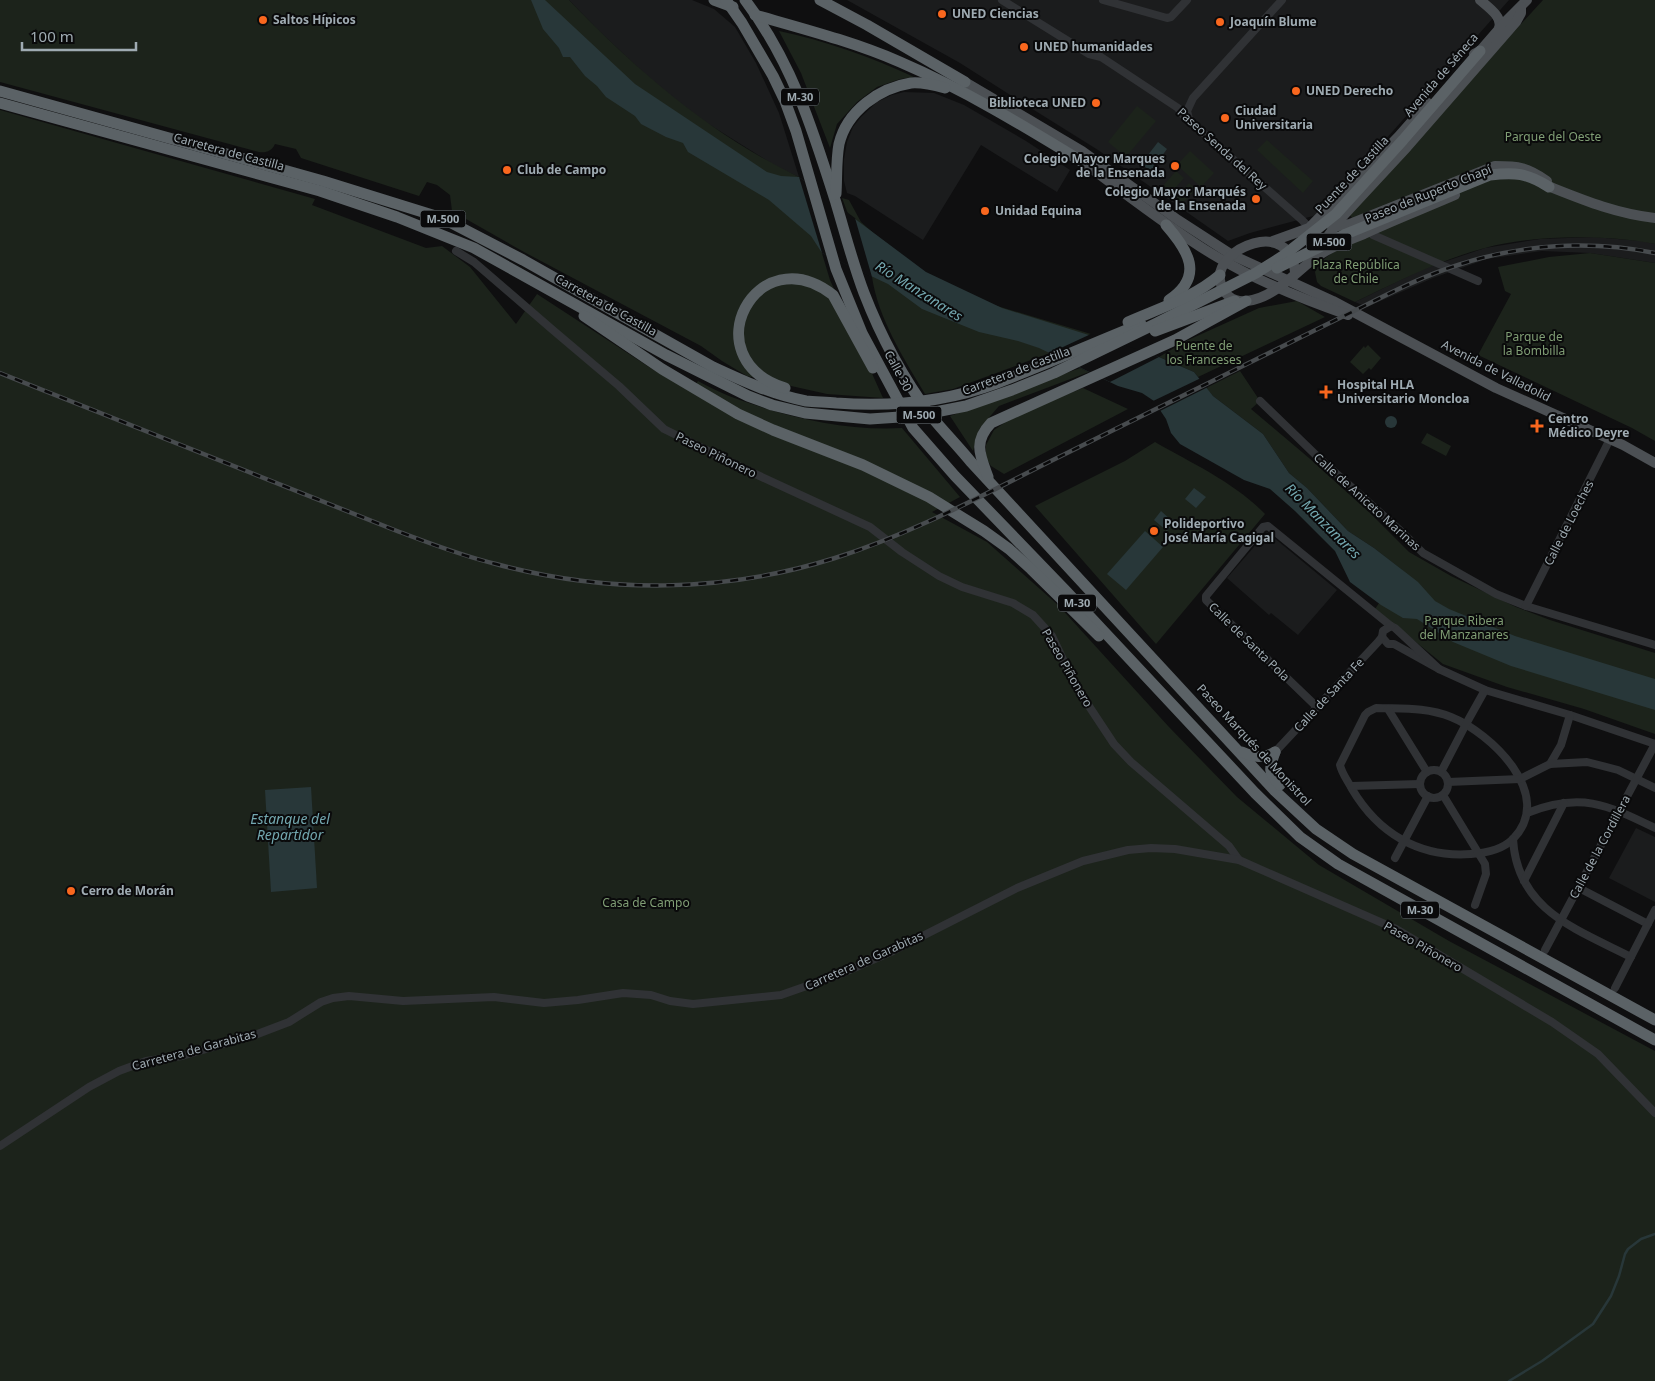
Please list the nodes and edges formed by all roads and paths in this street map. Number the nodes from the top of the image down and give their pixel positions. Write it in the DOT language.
graph roads {
  1 [pos="714,0"];
  2 [pos="726,0"];
  3 [pos="745,0"];
  4 [pos="820,0"];
  5 [pos="1002,0"];
  6 [pos="1103,0"];
  7 [pos="1187,0"];
  8 [pos="1282,0"];
  9 [pos="1480,0"];
  10 [pos="1525,3"];
  11 [pos="1501,23"];
  12 [pos="1480,51"];
  13 [pos="965,82"];
  14 [pos="0,91"];
  15 [pos="1193,98"];
  16 [pos="0,103"];
  17 [pos="1174,105"];
  18 [pos="995,110"];
  19 [pos="1190,120"];
  20 [pos="1403,140"];
  21 [pos="1080,161"];
  22 [pos="1549,187"];
  23 [pos="1564,194"];
  24 [pos="836,204"];
  25 [pos="1655,218"];
  26 [pos="1166,224"];
  27 [pos="1335,227"];
  28 [pos="1309,228"];
  29 [pos="1370,231"];
  30 [pos="1273,242"];
  31 [pos="456,251"];
  32 [pos="1313,254"];
  33 [pos="1229,258"];
  34 [pos="1306,264"];
  35 [pos="516,270"];
  36 [pos="1220,275"];
  37 [pos="1292,276"];
  38 [pos="1478,281"];
  39 [pos="1278,288"];
  40 [pos="1220,292"];
  41 [pos="1240,301"];
  42 [pos="1192,305"];
  43 [pos="1146,314"];
  44 [pos="1380,325"];
  45 [pos="1081,348"];
  46 [pos="1097,353"];
  47 [pos="1260,401"];
  48 [pos="864,405"];
  49 [pos="913,428"];
  50 [pos="1610,439"];
  51 [pos="1655,463"];
  52 [pos="989,481"];
  53 [pos="1526,606"];
  54 [pos="1391,626"];
  55 [pos="1400,633"];
  56 [pos="1382,637"];
  57 [pos="1394,644"];
  58 [pos="1655,645"];
  59 [pos="1439,669"];
  60 [pos="1156,687"];
  61 [pos="1485,690"];
  62 [pos="1317,707"];
  63 [pos="1388,708"];
  64 [pos="1570,715"];
  65 [pos="1466,724"];
  66 [pos="1655,744"];
  67 [pos="1238,750"];
  68 [pos="1275,752"];
  69 [pos="1550,764"];
  70 [pos="1427,772"];
  71 [pos="1441,772"];
  72 [pos="1520,779"];
  73 [pos="1637,779"];
  74 [pos="1448,782"];
  75 [pos="1420,784"];
  76 [pos="1351,786"];
  77 [pos="1655,788"];
  78 [pos="1443,795"];
  79 [pos="1428,796"];
  80 [pos="1564,803"];
  81 [pos="1620,810"];
  82 [pos="1527,813"];
  83 [pos="1655,828"];
  84 [pos="1316,829"];
  85 [pos="1513,839"];
  86 [pos="1404,842"];
  87 [pos="1480,853"];
  88 [pos="1395,858"];
  89 [pos="1239,860"];
  90 [pos="1524,882"];
  91 [pos="1579,888"];
  92 [pos="1475,905"];
  93 [pos="1655,910"];
  94 [pos="1561,921"];
  95 [pos="1648,924"];
  96 [pos="1545,950"];
  97 [pos="1631,957"];
  98 [pos="1615,988"];
  99 [pos="1655,1020"];
  100 [pos="1655,1040"];
  101 [pos="1655,1114"];
  102 [pos="0,1146"];
  1 -- 18 [label="highway"];
  2 -- 49 [label="highway, Calle 30 / M-30"];
  3 -- 24 [label="highway, Calle 30 / M-30"];
  4 -- 13 [label="highway"];
  5 -- 17 [label="street, Paseo Senda del Rey"];
  6 -- 7 [label="street"];
  8 -- 15 [label="street"];
  9 -- 11 [label="main road"];
  10 -- 11 [label="main road, Avenida de Séneca"];
  10 -- 27 [label="main road"];
  11 -- 12 [label="main road, Avenida de Séneca"];
  12 -- 20 [label="highway, Avenida de Séneca / M-500"];
  12 -- 28 [label="main road"];
  13 -- 33 [label="main road"];
  14 -- 48 [label="highway, Carretera de Castilla / M-500"];
  15 -- 17 [label="street"];
  15 -- 19 [label="street"];
  16 -- 35 [label="highway, Carretera de Castilla / M-500"];
  17 -- 19 [label="street, Paseo Senda del Rey"];
  18 -- 21 [label="highway"];
  18 -- 24 [label="highway"];
  19 -- 28 [label="street, Paseo Senda del Rey"];
  20 -- 40 [label="highway, Puente de Castilla / M-500"];
  21 -- 26 [label="main road"];
  22 -- 23 [label="main road, Paseo de Ruperto Chapí"];
  22 -- 29 [label="main road, Paseo de Ruperto Chapí"];
  22 -- 40 [label="highway, M-500"];
  23 -- 25 [label="main road, Paseo de Ruperto Chapí"];
  23 -- 27 [label="main road, Paseo de Ruperto Chapí"];
  24 -- 52 [label="highway, Calle 30 / M-30"];
  26 -- 33 [label="main road"];
  26 -- 43 [label="highway, M-500"];
  27 -- 28 [label="main road, Paseo de Ruperto Chapí"];
  27 -- 32 [label="main road"];
  28 -- 30 [label="main road"];
  28 -- 32 [label="street"];
  29 -- 34 [label="main road, Paseo de Ruperto Chapí"];
  29 -- 38 [label="street"];
  30 -- 33 [label="main road"];
  30 -- 37 [label="main road"];
  31 -- 89 [label="street, Paseo Piñonero"];
  32 -- 34 [label="main road"];
  33 -- 36 [label="main road"];
  33 -- 37 [label="main road, Avenida de Valladolid"];
  33 -- 39 [label="main road, Avenida de Valladolid"];
  34 -- 37 [label="main road, Paseo de Ruperto Chapí"];
  35 -- 46 [label="highway, Carretera de Castilla / M-500"];
  35 -- 60 [label="highway"];
  36 -- 41 [label="main road"];
  36 -- 43 [label="highway, M-500"];
  37 -- 39 [label="main road, Paseo de Ruperto Chapí"];
  37 -- 44 [label="main road, Avenida de Valladolid"];
  39 -- 41 [label="main road, Paseo de Ruperto Chapí"];
  39 -- 44 [label="main road, Avenida de Valladolid"];
  40 -- 42 [label="highway, Carretera de Castilla / M-500"];
  41 -- 46 [label="highway, M-500"];
  41 -- 52 [label="highway"];
  42 -- 45 [label="highway, Carretera de Castilla / M-500"];
  42 -- 46 [label="highway, Carretera de Castilla / M-500"];
  43 -- 45 [label="highway, M-500"];
  44 -- 50 [label="main road, Avenida de Valladolid"];
  45 -- 48 [label="highway, Carretera de Castilla / M-500"];
  47 -- 53 [label="street, Calle de Aniceto Marinas"];
  48 -- 49 [label="highway"];
  49 -- 60 [label="highway, Calle 30 / M-30"];
  50 -- 51 [label="main road, Avenida de Valladolid"];
  50 -- 53 [label="street, Calle de Loeches"];
  52 -- 67 [label="highway, Paseo Marqués de Monistrol / M-30"];
  53 -- 58 [label="street, Calle de Aniceto Marinas"];
  54 -- 55 [label="street"];
  54 -- 56 [label="street"];
  54 -- 62 [label="street, Calle de Santa Pola"];
  55 -- 57 [label="street"];
  55 -- 59 [label="street"];
  56 -- 57 [label="street"];
  56 -- 62 [label="street, Calle de Santa Fe"];
  57 -- 59 [label="street"];
  59 -- 61 [label="street"];
  60 -- 100 [label="highway, M-30"];
  61 -- 64 [label="street"];
  61 -- 65 [label="street"];
  62 -- 68 [label="street, Calle de Santa Fe"];
  63 -- 65 [label="street"];
  63 -- 70 [label="street"];
  63 -- 76 [label="street"];
  64 -- 66 [label="street"];
  64 -- 69 [label="street"];
  65 -- 71 [label="street"];
  65 -- 72 [label="street"];
  66 -- 73 [label="street, Calle de la Cordillera"];
  67 -- 68 [label="highway"];
  67 -- 84 [label="highway, Paseo Marqués de Monistrol / M-30"];
  68 -- 84 [label="highway"];
  69 -- 72 [label="street"];
  69 -- 73 [label="street"];
  70 -- 71 [label="street"];
  70 -- 75 [label="street"];
  71 -- 74 [label="street"];
  72 -- 74 [label="street"];
  72 -- 82 [label="street"];
  73 -- 77 [label="street"];
  73 -- 81 [label="street, Calle de la Cordillera"];
  74 -- 78 [label="street"];
  75 -- 76 [label="street"];
  75 -- 79 [label="street"];
  76 -- 86 [label="street"];
  78 -- 79 [label="street"];
  78 -- 87 [label="street"];
  79 -- 86 [label="street"];
  80 -- 81 [label="street"];
  80 -- 82 [label="street"];
  80 -- 90 [label="street"];
  81 -- 83 [label="street"];
  81 -- 91 [label="street, Calle de la Cordillera"];
  82 -- 85 [label="street"];
  84 -- 99 [label="highway, Paseo Marqués de Monistrol / M-30"];
  85 -- 87 [label="street"];
  85 -- 90 [label="street"];
  86 -- 87 [label="street"];
  86 -- 88 [label="street"];
  87 -- 92 [label="street"];
  89 -- 101 [label="street, Paseo Piñonero"];
  89 -- 102 [label="street, Carretera de Garabitas"];
  90 -- 94 [label="street"];
  91 -- 94 [label="street, Calle de la Cordillera"];
  91 -- 95 [label="street"];
  93 -- 95 [label="street"];
  94 -- 96 [label="street, Calle de la Cordillera"];
  94 -- 97 [label="street"];
  95 -- 97 [label="street"];
  97 -- 98 [label="street"];
}
